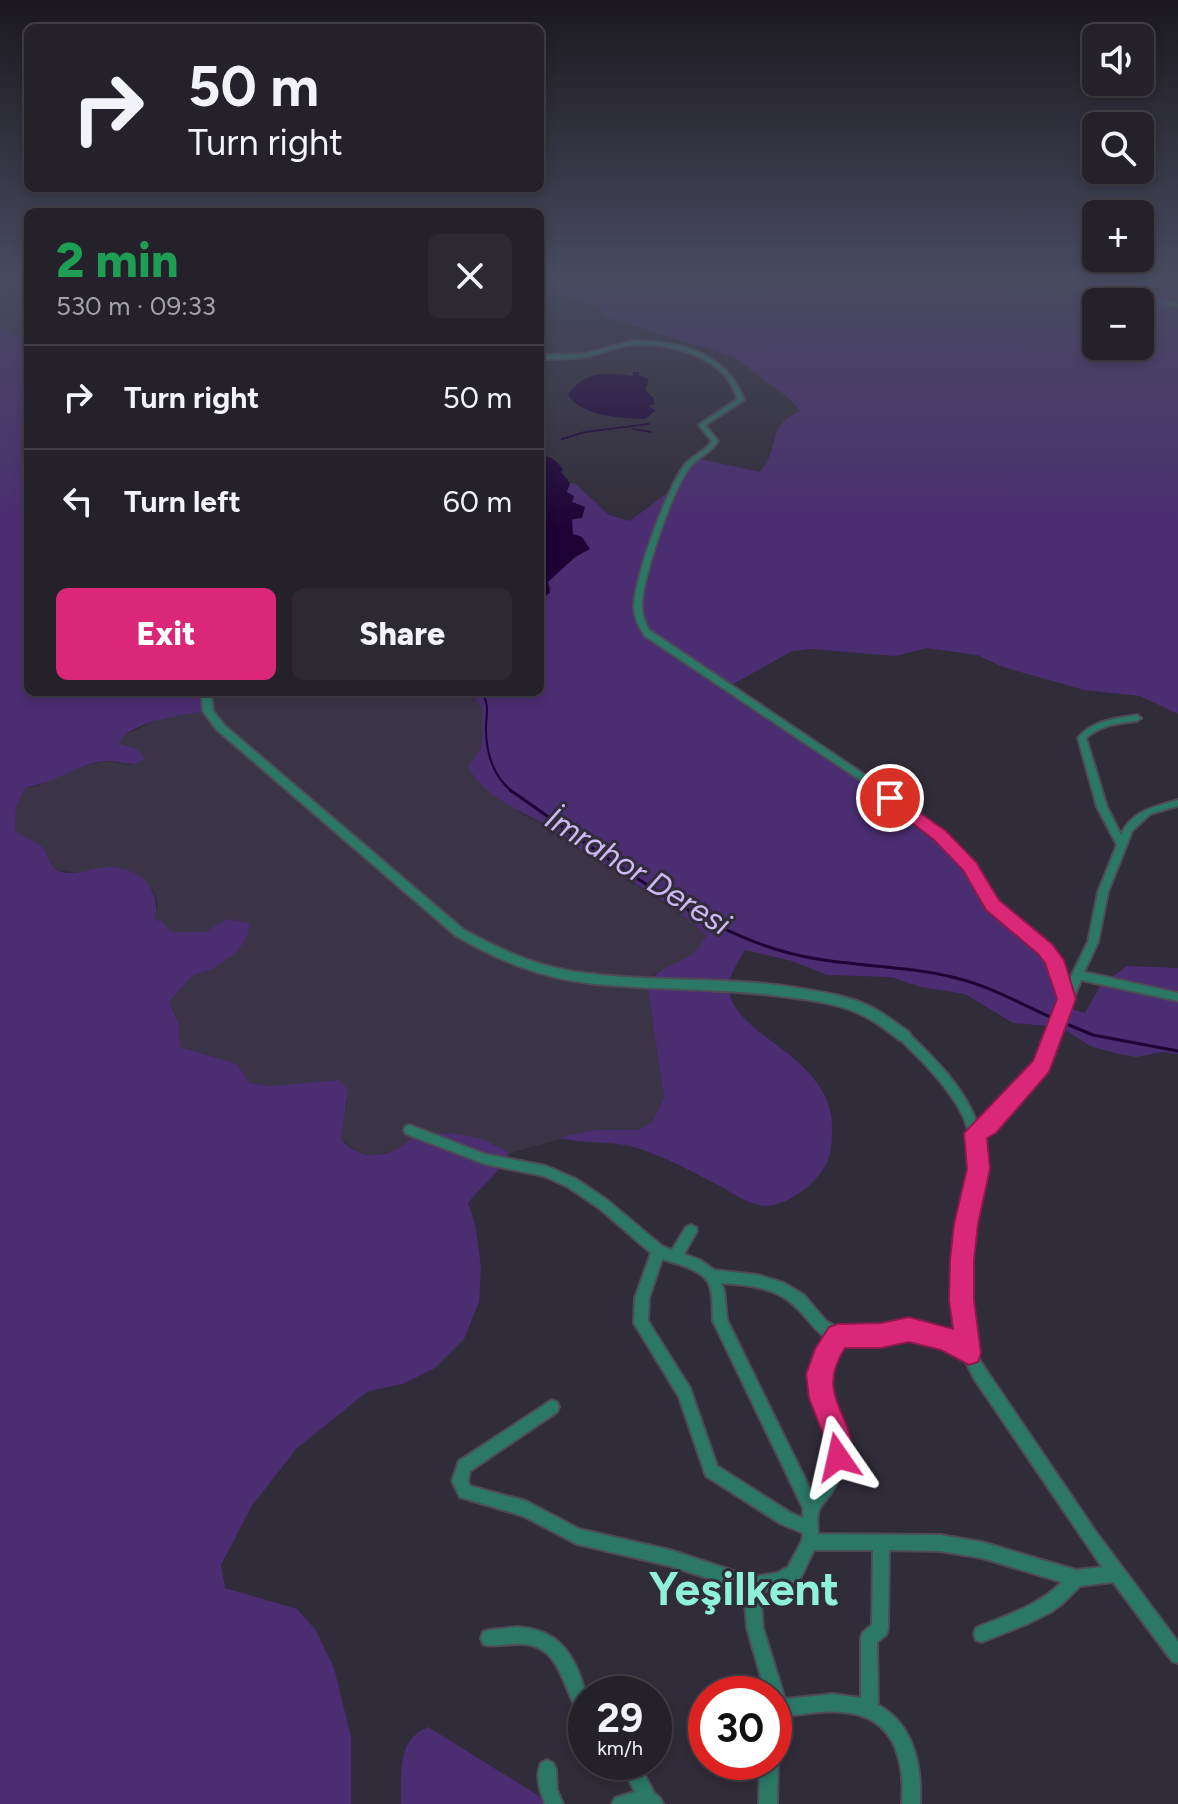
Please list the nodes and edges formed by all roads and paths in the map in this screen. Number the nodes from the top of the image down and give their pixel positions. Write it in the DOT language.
graph roads {
  1 [pos="712,362"];
  2 [pos="206,696"];
  3 [pos="1137,718"];
  4 [pos="1178,803"];
  5 [pos="1122,845"];
  6 [pos="1077,975"];
  7 [pos="1178,997"];
  8 [pos="1066,999"];
  9 [pos="904,1036"];
  10 [pos="410,1130"];
  11 [pos="975,1133"];
  12 [pos="691,1231"];
  13 [pos="658,1251"];
  14 [pos="676,1256"];
  15 [pos="712,1276"];
  16 [pos="838,1336"];
  17 [pos="969,1353"];
  18 [pos="552,1407"];
  19 [pos="811,1507"];
  20 [pos="810,1535"];
  21 [pos="881,1542"];
  22 [pos="1114,1574"];
  23 [pos="1076,1578"];
  24 [pos="752,1585"];
  25 [pos="982,1634"];
  26 [pos="489,1638"];
  27 [pos="1178,1655"];
  28 [pos="570,1676"];
  29 [pos="769,1676"];
  30 [pos="792,1707"];
  31 [pos="870,1707"];
  32 [pos="547,1769"];
  33 [pos="639,1780"];
  34 [pos="769,1780"];
  35 [pos="651,1802"];
  36 [pos="554,1804"];
  37 [pos="621,1804"];
  38 [pos="768,1804"];
  39 [pos="911,1804"];
  1 -- 8 [label="street"];
  2 -- 9 [label="street"];
  3 -- 5 [label="street"];
  4 -- 5 [label="street"];
  5 -- 6 [label="street"];
  6 -- 7 [label="street"];
  6 -- 8 [label="street"];
  8 -- 11 [label="street"];
  9 -- 11 [label="street"];
  10 -- 13 [label="street"];
  11 -- 17 [label="street"];
  12 -- 14 [label="street"];
  13 -- 14 [label="street"];
  13 -- 20 [label="street"];
  14 -- 15 [label="street"];
  15 -- 16 [label="street"];
  15 -- 19 [label="street"];
  16 -- 17 [label="street"];
  16 -- 19 [label="street"];
  17 -- 22 [label="street"];
  18 -- 24 [label="street"];
  19 -- 20 [label="street"];
  20 -- 21 [label="street"];
  20 -- 24 [label="street"];
  21 -- 23 [label="street"];
  21 -- 31 [label="street"];
  22 -- 23 [label="street"];
  22 -- 27 [label="street"];
  23 -- 25 [label="street"];
  24 -- 29 [label="street"];
  26 -- 28 [label="street"];
  30 -- 31 [label="street"];
  31 -- 39 [label="street"];
  32 -- 36 [label="street"];
  33 -- 35 [label="street"];
  34 -- 38 [label="street"];
  35 -- 37 [label="street"];
}
